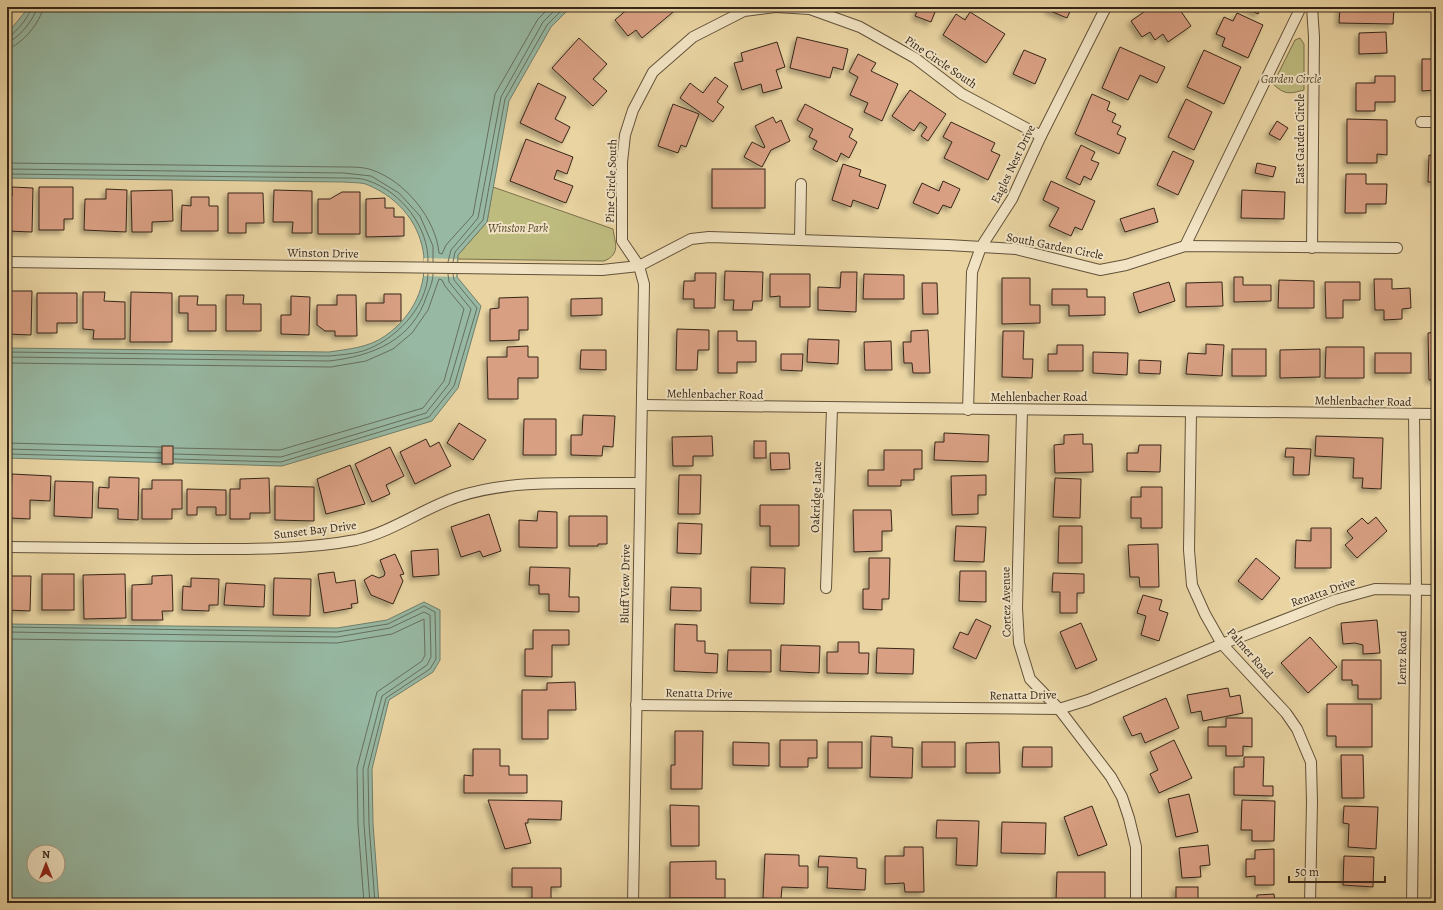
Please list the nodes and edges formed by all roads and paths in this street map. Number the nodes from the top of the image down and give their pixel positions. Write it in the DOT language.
graph roads {
  1 [pos="776,7"];
  2 [pos="1106,7"];
  3 [pos="1300,7"];
  4 [pos="1312,7"];
  5 [pos="1421,122"];
  6 [pos="1436,122"];
  7 [pos="1041,136"];
  8 [pos="801,184"];
  9 [pos="800,240"];
  10 [pos="1185,246"];
  11 [pos="981,247"];
  12 [pos="1312,248"];
  13 [pos="1397,248"];
  14 [pos="7,262"];
  15 [pos="639,266"];
  16 [pos="642,405"];
  17 [pos="832,408"];
  18 [pos="968,410"];
  19 [pos="1022,410"];
  20 [pos="1191,412"];
  21 [pos="1414,414"];
  22 [pos="1436,414"];
  23 [pos="640,483"];
  24 [pos="7,547"];
  25 [pos="826,588"];
  26 [pos="1416,590"];
  27 [pos="1436,590"];
  28 [pos="1222,644"];
  29 [pos="636,705"];
  30 [pos="1059,709"];
  31 [pos="633,903"];
  32 [pos="1136,903"];
  33 [pos="1310,903"];
  34 [pos="1412,903"];
  1 -- 7 [label="street, Pine Circle South"];
  1 -- 15 [label="street, Pine Circle South"];
  2 -- 7 [label="street, Eagles Nest Drive"];
  3 -- 10 [label="street"];
  4 -- 12 [label="street, East Garden Circle"];
  5 -- 6 [label="street"];
  7 -- 11 [label="street, Eagles Nest Drive"];
  8 -- 9 [label="street"];
  9 -- 11 [label="street, South Garden Circle"];
  9 -- 15 [label="street, South Garden Circle"];
  10 -- 11 [label="street, South Garden Circle"];
  10 -- 12 [label="street, South Garden Circle"];
  11 -- 18 [label="street, Eagles Nest Drive"];
  12 -- 13 [label="street, South Garden Circle"];
  14 -- 15 [label="street, Winston Drive"];
  15 -- 16 [label="street, Bluff View Drive"];
  16 -- 17 [label="street, Mehlenbacher Road"];
  16 -- 23 [label="street, Bluff View Drive"];
  17 -- 18 [label="street, Mehlenbacher Road"];
  17 -- 25 [label="street, Oakridge Lane"];
  18 -- 19 [label="street, Mehlenbacher Road"];
  19 -- 20 [label="street, Mehlenbacher Road"];
  19 -- 30 [label="street, Cortez Avenue"];
  20 -- 21 [label="street, Mehlenbacher Road"];
  20 -- 28 [label="street, Palmer Road"];
  21 -- 22 [label="street, Mehlenbacher Road"];
  21 -- 26 [label="street, Lentz Road"];
  23 -- 24 [label="street, Sunset Bay Drive"];
  23 -- 29 [label="street, Bluff View Drive"];
  26 -- 27 [label="street, Renatta Drive"];
  26 -- 28 [label="street, Renatta Drive"];
  26 -- 34 [label="street, Lentz Road"];
  28 -- 30 [label="street, Renatta Drive"];
  28 -- 33 [label="street, Palmer Road"];
  29 -- 30 [label="street, Renatta Drive"];
  29 -- 31 [label="street, Bluff View Drive"];
  30 -- 32 [label="street, Cortez Avenue"];
}
